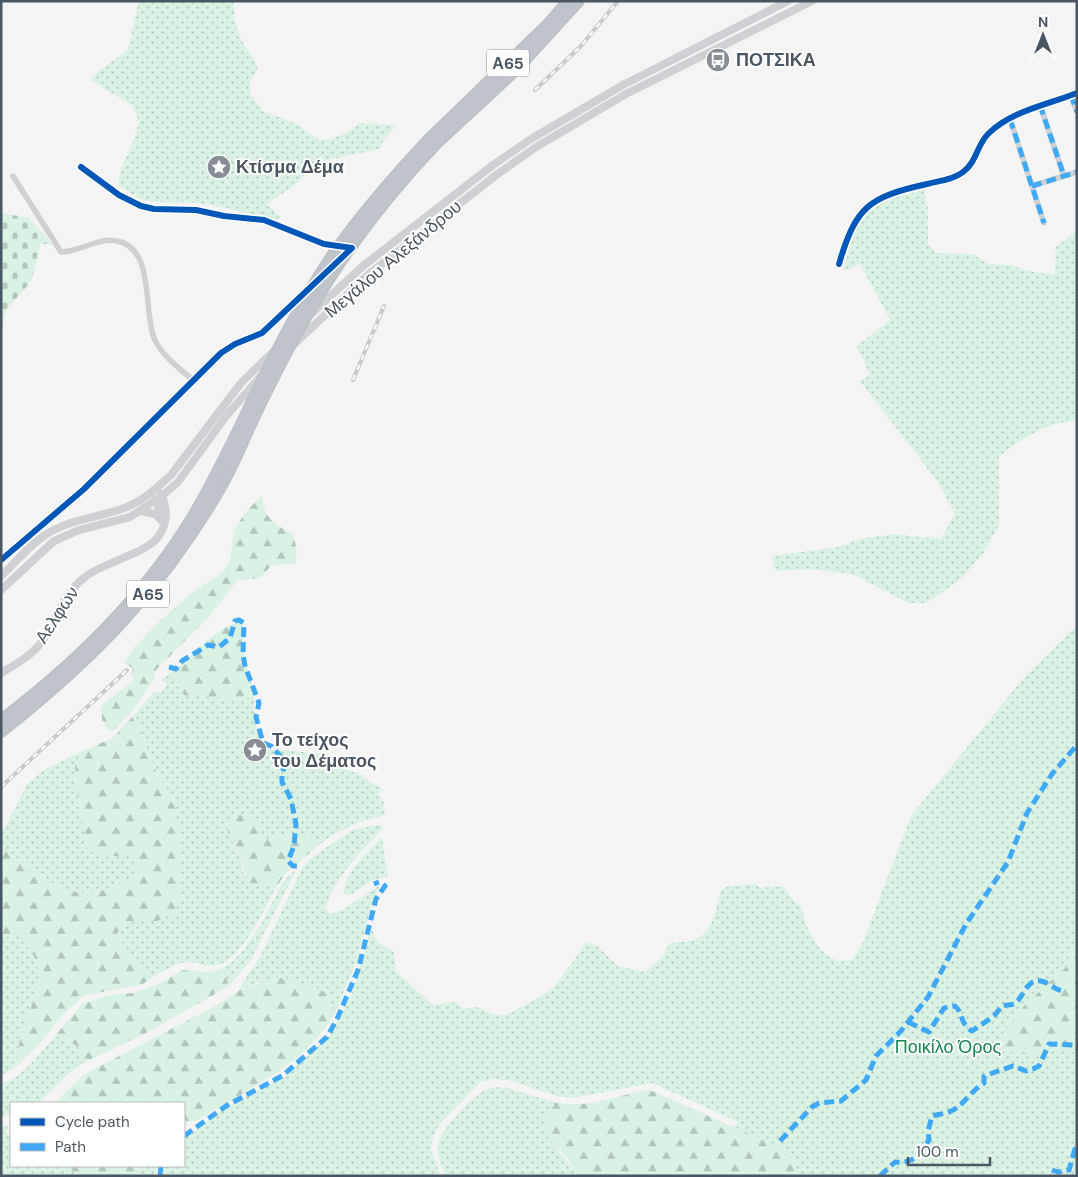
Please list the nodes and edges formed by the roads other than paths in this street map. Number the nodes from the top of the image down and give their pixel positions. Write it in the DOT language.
graph roads {
  1 [pos="568,1"];
  2 [pos="580,1"];
  3 [pos="788,1"];
  4 [pos="812,1"];
  5 [pos="1074,94"];
  6 [pos="1040,105"];
  7 [pos="1077,112"];
  8 [pos="1010,119"];
  9 [pos="434,140"];
  10 [pos="81,166"];
  11 [pos="1077,172"];
  12 [pos="13,176"];
  13 [pos="1064,176"];
  14 [pos="1032,186"];
  15 [pos="1044,222"];
  16 [pos="839,264"];
  17 [pos="193,380"];
  18 [pos="248,420"];
  19 [pos="155,490"];
  20 [pos="160,499"];
  21 [pos="141,511"];
  22 [pos="163,525"];
  23 [pos="1,560"];
  24 [pos="1,576"];
  25 [pos="1,590"];
  26 [pos="1,673"];
  27 [pos="1,720"];
  28 [pos="1,732"];
  1 -- 9 [label="highway, Α65"];
  2 -- 9 [label="highway, Α65"];
  3 -- 19 [label="main road, Μεγάλου Αλεξάνδρου"];
  4 -- 20 [label="main road, Μεγάλου Αλεξάνδρου"];
  5 -- 6 [label="street"];
  5 -- 7 [label="street"];
  6 -- 8 [label="street"];
  6 -- 13 [label="street"];
  8 -- 14 [label="street"];
  8 -- 16 [label="street"];
  9 -- 18 [label="highway, Α65, bridge"];
  10 -- 17 [label="street"];
  11 -- 13 [label="street"];
  12 -- 17 [label="street"];
  13 -- 14 [label="street"];
  14 -- 15 [label="street"];
  17 -- 23 [label="street"];
  18 -- 27 [label="highway, Α65"];
  18 -- 28 [label="highway, Α65"];
  19 -- 20 [label="main road"];
  19 -- 24 [label="main road, Μεγάλου Αλεξάνδρου"];
  20 -- 21 [label="main road, Μεγάλου Αλεξάνδρου"];
  20 -- 22 [label="main road"];
  21 -- 22 [label="main road"];
  21 -- 25 [label="main road, Μεγάλου Αλεξάνδρου"];
  22 -- 26 [label="main road, Αελφων"];
}
